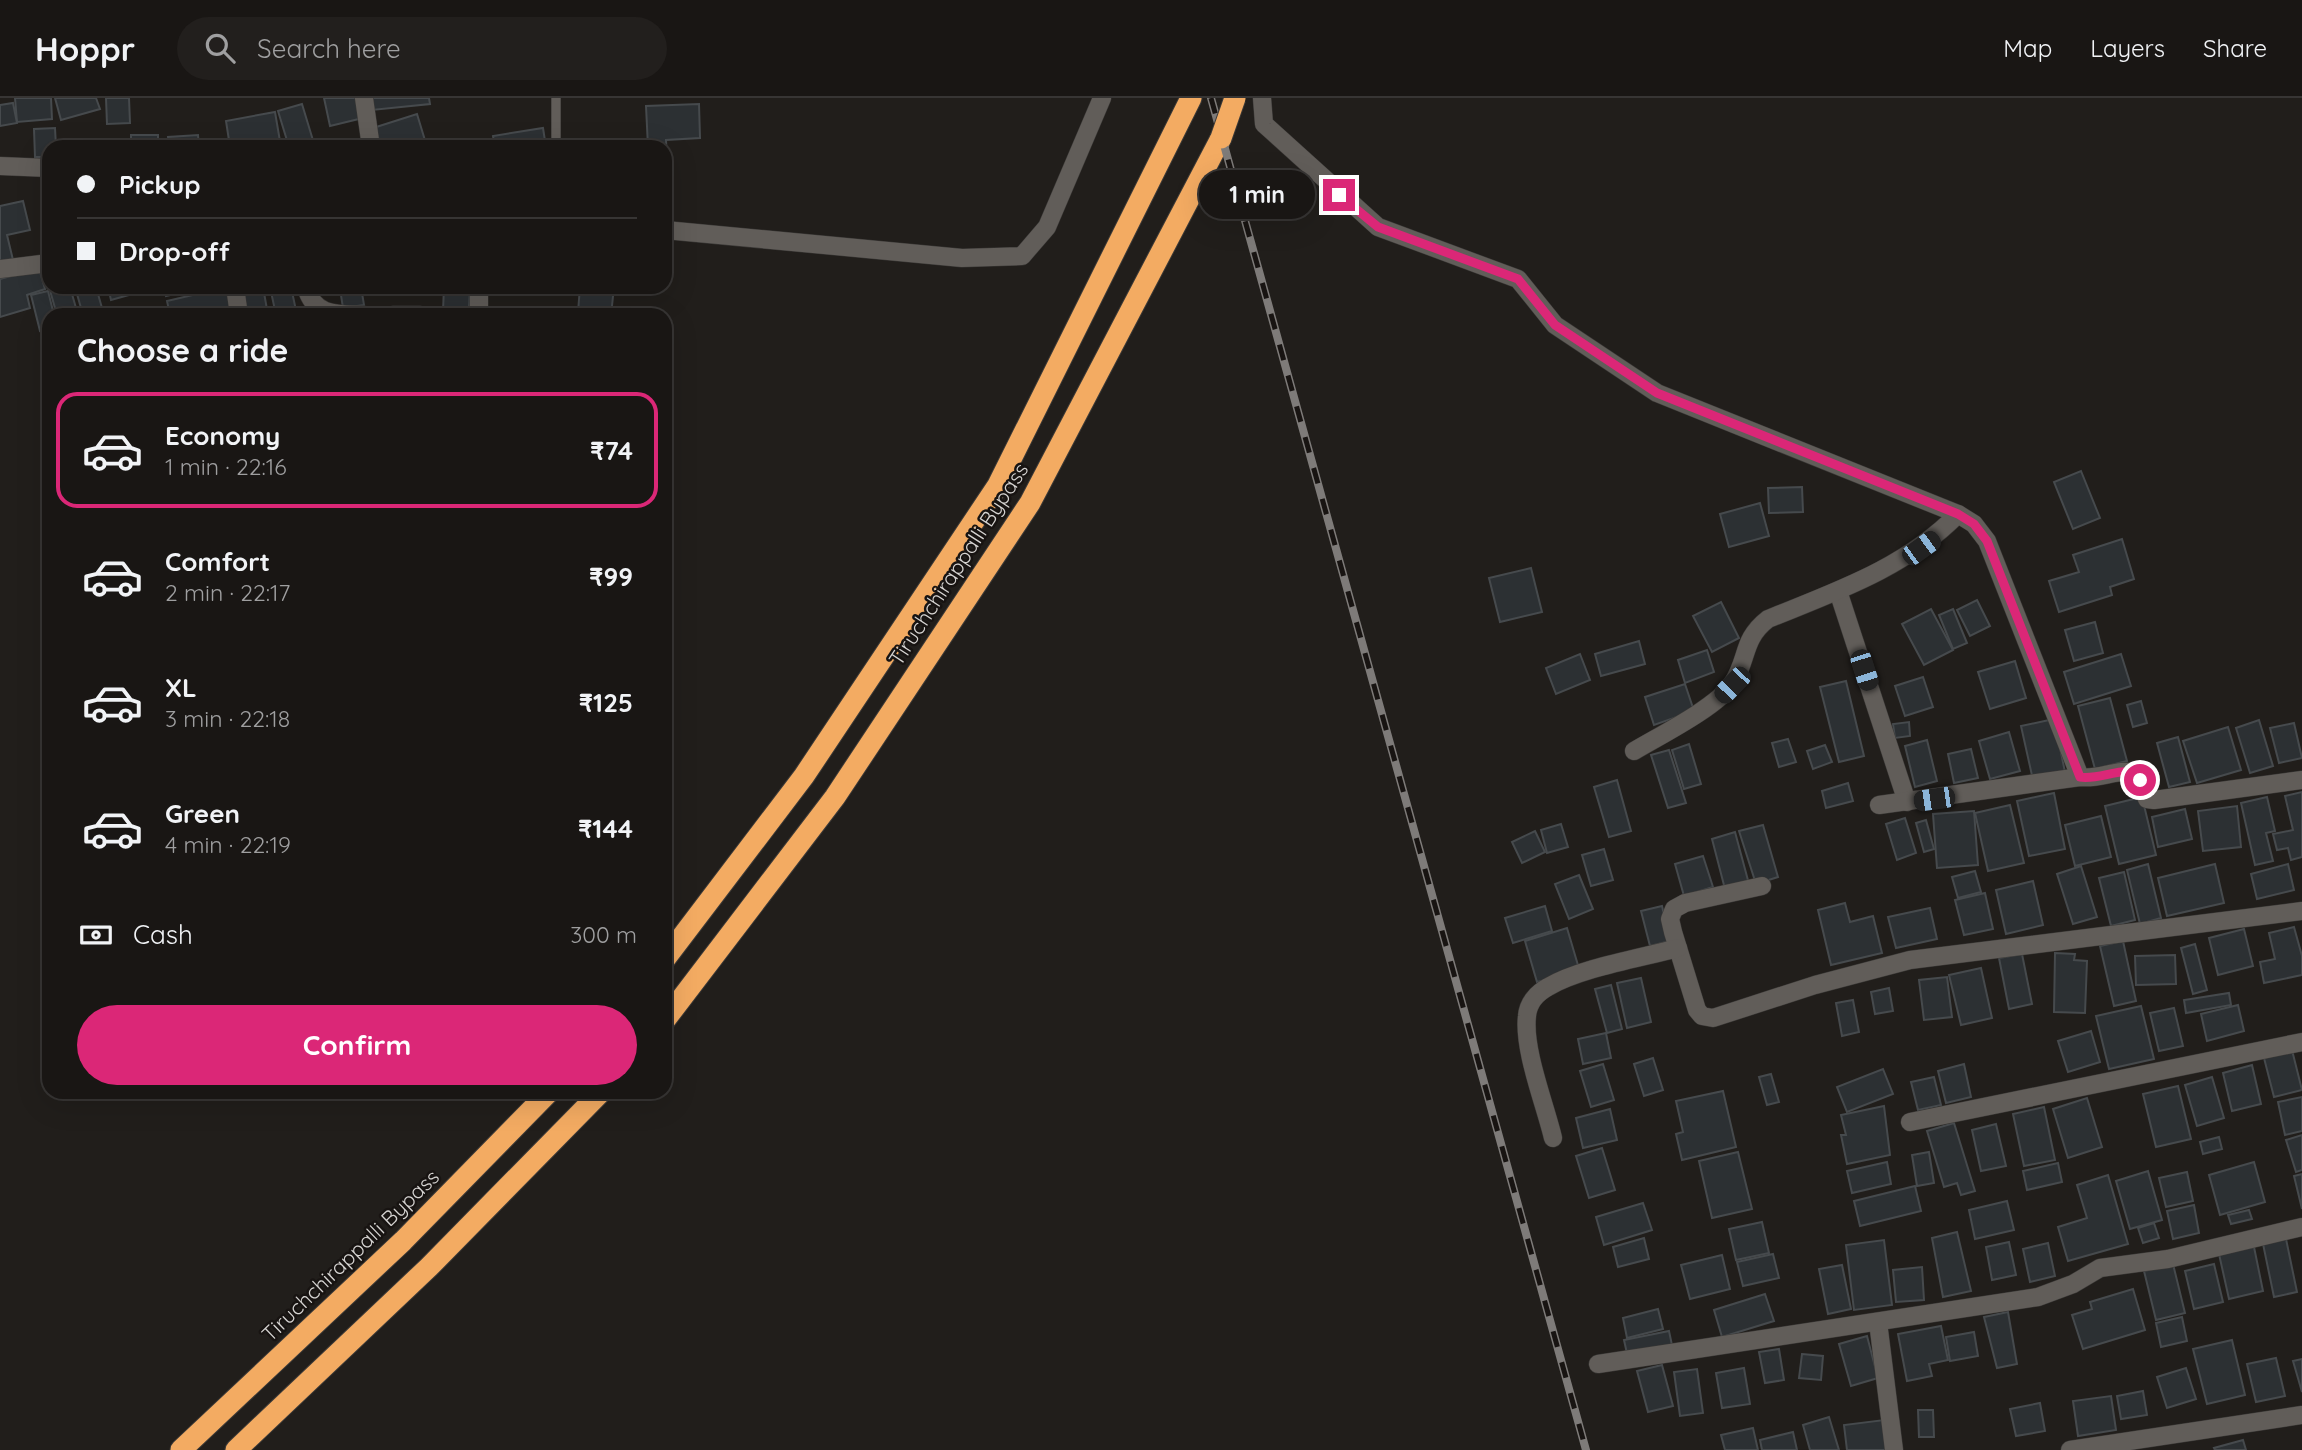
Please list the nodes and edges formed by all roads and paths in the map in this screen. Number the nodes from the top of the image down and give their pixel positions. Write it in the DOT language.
graph roads {
  1 [pos="364,98"];
  2 [pos="556,98"];
  3 [pos="1102,98"];
  4 [pos="1235,98"];
  5 [pos="1262,98"];
  6 [pos="1191,99"];
  7 [pos="370,140"];
  8 [pos="556,140"];
  9 [pos="0,166"];
  10 [pos="42,168"];
  11 [pos="672,231"];
  12 [pos="42,264"];
  13 [pos="0,269"];
  14 [pos="1958,514"];
  15 [pos="1838,591"];
  16 [pos="1634,751"];
  17 [pos="2080,777"];
  18 [pos="2302,780"];
  19 [pos="1907,802"];
  20 [pos="1879,806"];
  21 [pos="1762,886"];
  22 [pos="2302,911"];
  23 [pos="1678,948"];
  24 [pos="672,950"];
  25 [pos="672,1011"];
  26 [pos="2302,1042"];
  27 [pos="542,1099"];
  28 [pos="594,1099"];
  29 [pos="1910,1122"];
  30 [pos="1553,1138"];
  31 [pos="2302,1227"];
  32 [pos="1878,1322"];
  33 [pos="1598,1364"];
  34 [pos="2302,1415"];
  35 [pos="181,1450"];
  36 [pos="236,1450"];
  37 [pos="1894,1450"];
  38 [pos="2070,1450"];
  1 -- 7 [label="street"];
  2 -- 8 [label="lane"];
  3 -- 11 [label="street"];
  4 -- 25 [label="highway, Tiruchchirappalli Bypass, bridge"];
  5 -- 14 [label="street"];
  6 -- 24 [label="highway, Tiruchchirappalli Bypass"];
  9 -- 10 [label="street"];
  12 -- 13 [label="street"];
  14 -- 15 [label="street"];
  14 -- 17 [label="street"];
  15 -- 16 [label="street"];
  15 -- 19 [label="street"];
  17 -- 18 [label="street"];
  17 -- 19 [label="street"];
  19 -- 20 [label="street"];
  21 -- 23 [label="street"];
  22 -- 23 [label="street"];
  23 -- 30 [label="street"];
  26 -- 29 [label="street"];
  27 -- 35 [label="highway, Tiruchchirappalli Bypass"];
  28 -- 36 [label="highway"];
  31 -- 32 [label="street"];
  32 -- 33 [label="street"];
  32 -- 37 [label="street"];
  34 -- 38 [label="street"];
}
